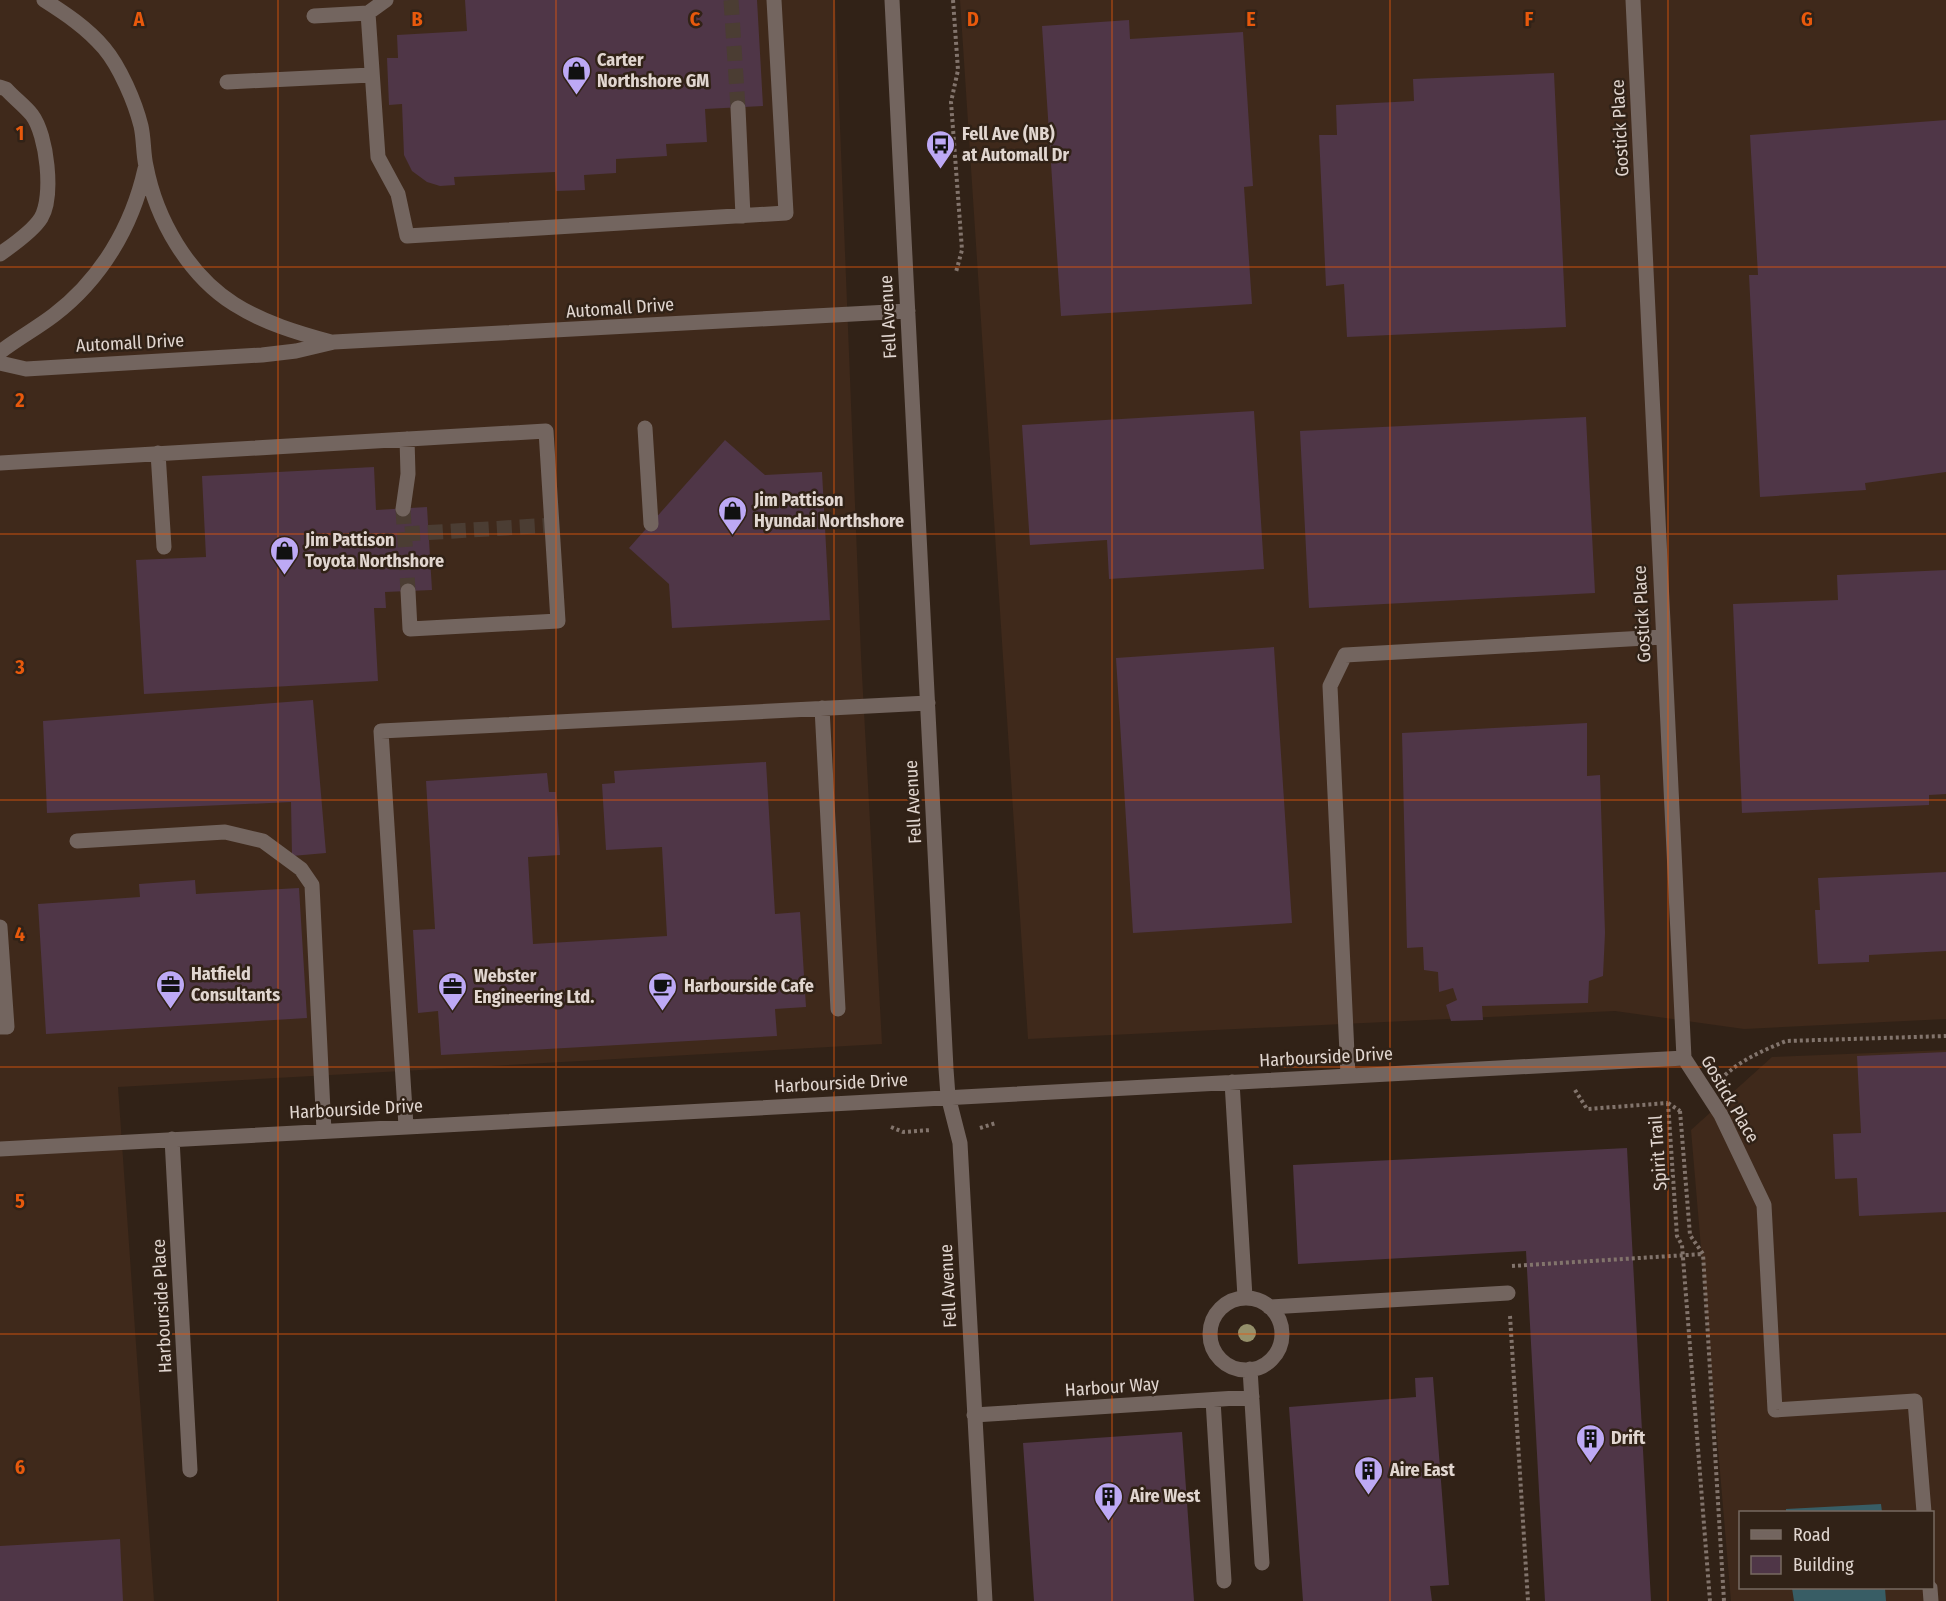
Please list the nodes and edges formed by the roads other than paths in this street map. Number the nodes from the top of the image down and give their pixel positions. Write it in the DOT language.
graph roads {
  1 [pos="44,0"];
  2 [pos="386,0"];
  3 [pos="774,0"];
  4 [pos="892,0"];
  5 [pos="1633,0"];
  6 [pos="368,13"];
  7 [pos="314,16"];
  8 [pos="371,75"];
  9 [pos="227,82"];
  10 [pos="0,87"];
  11 [pos="738,108"];
  12 [pos="146,166"];
  13 [pos="743,216"];
  14 [pos="0,254"];
  15 [pos="908,312"];
  16 [pos="334,342"];
  17 [pos="0,352"];
  18 [pos="0,363"];
  19 [pos="645,428"];
  20 [pos="407,439"];
  21 [pos="158,453"];
  22 [pos="0,463"];
  23 [pos="403,509"];
  24 [pos="651,524"];
  25 [pos="164,547"];
  26 [pos="408,591"];
  27 [pos="1663,638"];
  28 [pos="928,703"];
  29 [pos="822,708"];
  30 [pos="77,841"];
  31 [pos="0,927"];
  32 [pos="838,1010"];
  33 [pos="0,1027"];
  34 [pos="1684,1058"];
  35 [pos="1348,1075"];
  36 [pos="1232,1082"];
  37 [pos="948,1096"];
  38 [pos="405,1126"];
  39 [pos="324,1131"];
  40 [pos="172,1139"];
  41 [pos="0,1149"];
  42 [pos="1508,1293"];
  43 [pos="1245,1297"];
  44 [pos="1269,1306"];
  45 [pos="1250,1369"];
  46 [pos="1252,1397"];
  47 [pos="1213,1400"];
  48 [pos="974,1415"];
  49 [pos="190,1470"];
  50 [pos="1924,1511"];
  51 [pos="1262,1563"];
  52 [pos="1224,1581"];
  53 [pos="985,1601"];
  1 -- 12 [label="street, Automall Drive"];
  2 -- 6 [label="street"];
  3 -- 13 [label="street"];
  4 -- 15 [label="street, Fell Avenue"];
  5 -- 27 [label="street, Gostick Place"];
  6 -- 7 [label="street"];
  6 -- 8 [label="street"];
  8 -- 9 [label="street"];
  8 -- 13 [label="street"];
  10 -- 14 [label="street"];
  11 -- 13 [label="street"];
  12 -- 16 [label="street, Automall Drive"];
  12 -- 17 [label="street, Automall Drive"];
  15 -- 16 [label="street, Automall Drive"];
  15 -- 28 [label="street, Fell Avenue"];
  16 -- 18 [label="street, Automall Drive"];
  19 -- 24 [label="street"];
  20 -- 21 [label="street"];
  20 -- 23 [label="street"];
  20 -- 26 [label="street"];
  21 -- 22 [label="street"];
  21 -- 25 [label="street"];
  27 -- 34 [label="street, Gostick Place"];
  27 -- 35 [label="street"];
  28 -- 29 [label="street"];
  28 -- 37 [label="street, Fell Avenue"];
  29 -- 32 [label="street"];
  29 -- 38 [label="street"];
  30 -- 39 [label="street"];
  31 -- 33 [label="street"];
  34 -- 35 [label="street, Harbourside Drive"];
  34 -- 50 [label="street, Gostick Place"];
  35 -- 36 [label="street, Harbourside Drive"];
  36 -- 37 [label="street, Harbourside Drive"];
  36 -- 43 [label="street"];
  37 -- 38 [label="street, Harbourside Drive"];
  37 -- 48 [label="street, Fell Avenue"];
  38 -- 39 [label="street, Harbourside Drive"];
  39 -- 40 [label="street, Harbourside Drive"];
  40 -- 41 [label="street, Harbourside Drive"];
  40 -- 49 [label="street, Harbourside Place"];
  42 -- 44 [label="street"];
  43 -- 44 [label="street"];
  43 -- 45 [label="street"];
  44 -- 45 [label="street"];
  45 -- 46 [label="street"];
  46 -- 47 [label="street, Harbour Way"];
  46 -- 51 [label="street"];
  47 -- 48 [label="street, Harbour Way"];
  47 -- 52 [label="street"];
  48 -- 53 [label="street, Fell Avenue"];
}
